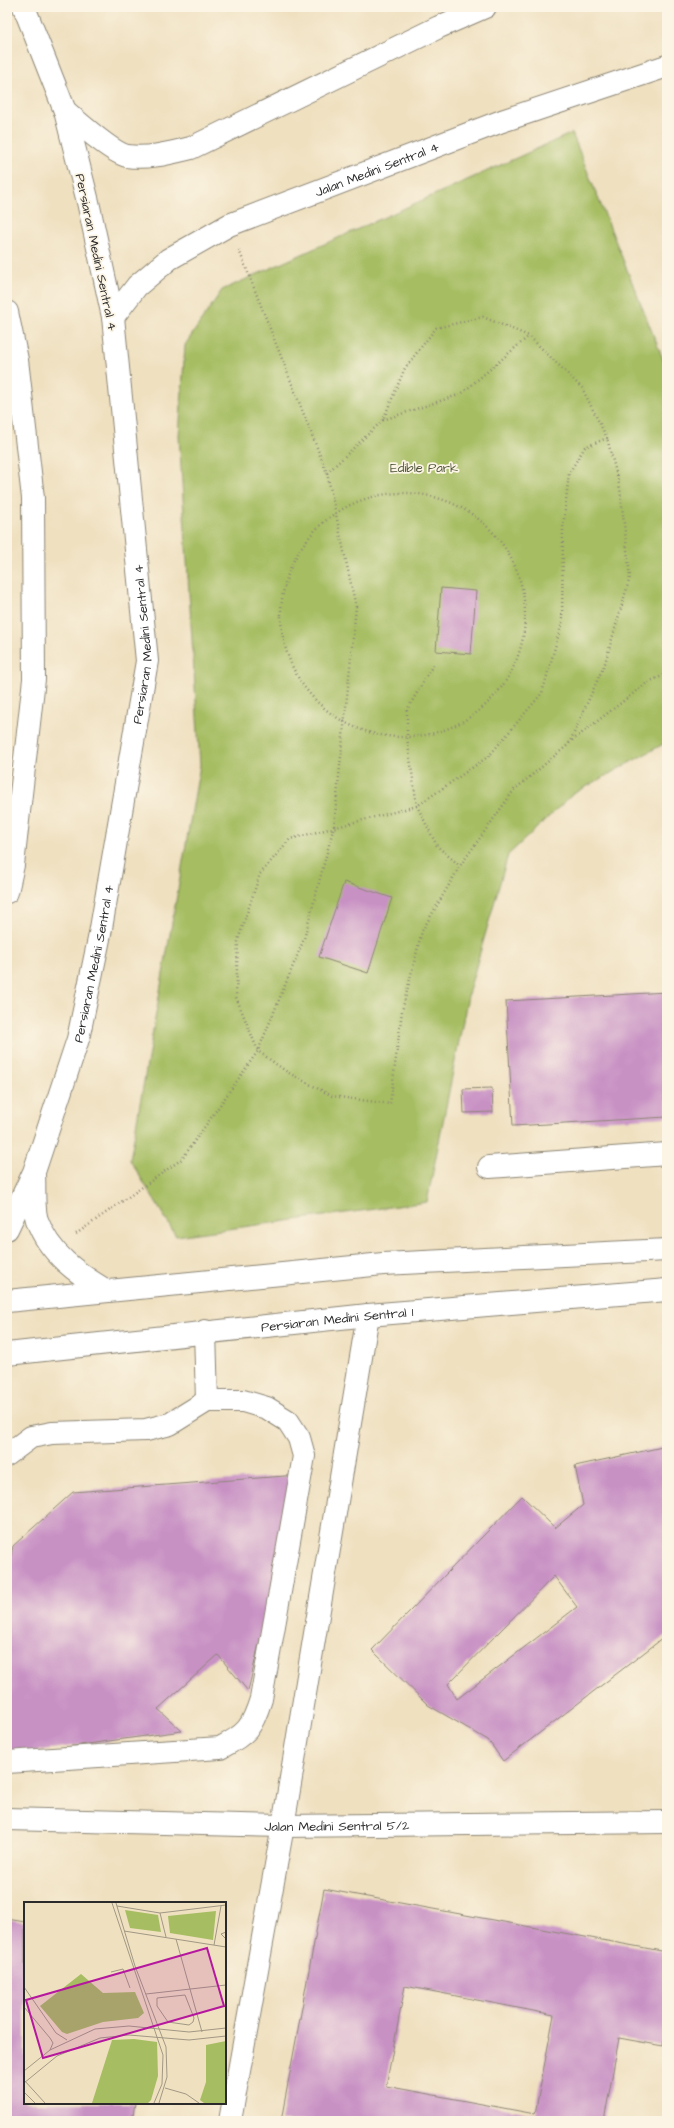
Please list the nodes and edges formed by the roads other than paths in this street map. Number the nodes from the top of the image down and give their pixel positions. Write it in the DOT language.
graph roads {
  1 [pos="24,7"];
  2 [pos="485,7"];
  3 [pos="667,66"];
  4 [pos="64,111"];
  5 [pos="7,312"];
  6 [pos="113,317"];
  7 [pos="7,892"];
  8 [pos="667,1154"];
  9 [pos="489,1166"];
  10 [pos="34,1172"];
  11 [pos="7,1229"];
  12 [pos="667,1250"];
  13 [pos="667,1290"];
  14 [pos="107,1291"];
  15 [pos="7,1301"];
  16 [pos="368,1315"];
  17 [pos="205,1331"];
  18 [pos="7,1354"];
  19 [pos="207,1402"];
  20 [pos="7,1455"];
  21 [pos="7,1762"];
  22 [pos="7,1820"];
  23 [pos="667,1822"];
  24 [pos="283,1826"];
  25 [pos="230,2121"];
  1 -- 4 [label="street, Persiaran Medini Sentral 4"];
  2 -- 4 [label="street"];
  3 -- 6 [label="street, Jalan Medini Sentral 4"];
  4 -- 6 [label="street, Persiaran Medini Sentral 4"];
  5 -- 7 [label="street"];
  6 -- 10 [label="street, Persiaran Medini Sentral 4"];
  8 -- 9 [label="street"];
  10 -- 11 [label="street, Persiaran Medini Sentral 4"];
  10 -- 14 [label="street"];
  12 -- 14 [label="street"];
  13 -- 16 [label="street, Persiaran Medini Sentral 1"];
  14 -- 15 [label="street"];
  16 -- 17 [label="street, Persiaran Medini Sentral 1"];
  16 -- 24 [label="street"];
  17 -- 18 [label="street, Persiaran Medini Sentral 1"];
  17 -- 19 [label="street"];
  19 -- 20 [label="street"];
  19 -- 21 [label="street"];
  22 -- 24 [label="street, Jalan Medini Sentral 5/2"];
  23 -- 24 [label="street, Jalan Medini Sentral 5/2"];
  24 -- 25 [label="street"];
}
